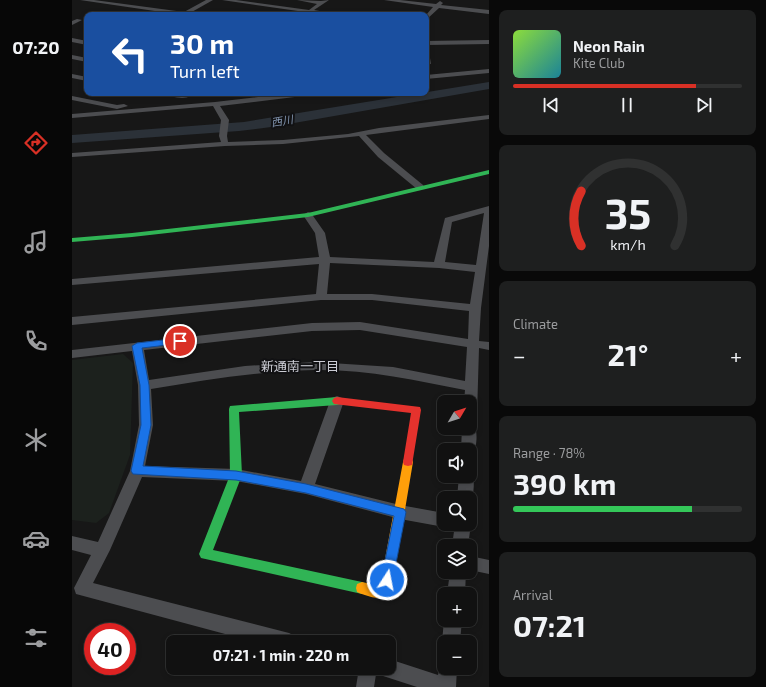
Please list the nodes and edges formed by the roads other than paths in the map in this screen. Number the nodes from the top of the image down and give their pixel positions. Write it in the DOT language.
graph roads {
  1 [pos="83,0"];
  2 [pos="210,0"];
  3 [pos="225,0"];
  4 [pos="300,0"];
  5 [pos="387,0"];
  6 [pos="443,0"];
  7 [pos="324,1"];
  8 [pos="437,6"];
  9 [pos="170,12"];
  10 [pos="188,12"];
  11 [pos="309,12"];
  12 [pos="489,12"];
  13 [pos="429,15"];
  14 [pos="79,20"];
  15 [pos="72,23"];
  16 [pos="73,41"];
  17 [pos="489,42"];
  18 [pos="84,43"];
  19 [pos="429,43"];
  20 [pos="72,58"];
  21 [pos="84,60"];
  22 [pos="489,72"];
  23 [pos="72,76"];
  24 [pos="429,77"];
  25 [pos="84,78"];
  26 [pos="187,96"];
  27 [pos="286,96"];
  28 [pos="72,98"];
  29 [pos="178,102"];
  30 [pos="227,103"];
  31 [pos="215,104"];
  32 [pos="117,107"];
  33 [pos="72,110"];
  34 [pos="72,116"];
  35 [pos="489,117"];
  36 [pos="361,134"];
  37 [pos="224,140"];
  38 [pos="72,156"];
  39 [pos="489,172"];
  40 [pos="420,187"];
  41 [pos="489,209"];
  42 [pos="489,212"];
  43 [pos="308,214"];
  44 [pos="72,240"];
  45 [pos="325,260"];
  46 [pos="439,265"];
  47 [pos="480,269"];
  48 [pos="72,282"];
  49 [pos="321,297"];
  50 [pos="475,308"];
  51 [pos="72,321"];
  52 [pos="472,343"];
  53 [pos="137,346"];
  54 [pos="489,346"];
  55 [pos="72,354"];
  56 [pos="144,385"];
  57 [pos="472,387"];
  58 [pos="471,395"];
  59 [pos="337,401"];
  60 [pos="137,471"];
  61 [pos="236,475"];
  62 [pos="306,488"];
  63 [pos="400,512"];
  64 [pos="437,519"];
  65 [pos="72,543"];
  66 [pos="102,550"];
  67 [pos="477,564"];
  68 [pos="489,568"];
  69 [pos="77,587"];
  70 [pos="263,635"];
  71 [pos="396,671"];
  72 [pos="367,675"];
  73 [pos="448,675"];
  74 [pos="365,687"];
  75 [pos="447,687"];
  1 -- 9 [label="street"];
  2 -- 10 [label="street"];
  3 -- 11 [label="street"];
  4 -- 7 [label="street"];
  5 -- 8 [label="street"];
  6 -- 8 [label="street"];
  7 -- 11 [label="street"];
  8 -- 12 [label="street"];
  8 -- 13 [label="street"];
  14 -- 15 [label="street"];
  16 -- 18 [label="street"];
  17 -- 19 [label="street"];
  20 -- 21 [label="street"];
  22 -- 24 [label="street"];
  23 -- 25 [label="street"];
  26 -- 29 [label="street"];
  27 -- 30 [label="street"];
  28 -- 32 [label="street"];
  29 -- 30 [label="street"];
  29 -- 32 [label="street"];
  30 -- 31 [label="street"];
  31 -- 34 [label="street"];
  31 -- 37 [label="street"];
  32 -- 33 [label="street"];
  35 -- 36 [label="street"];
  36 -- 37 [label="street"];
  36 -- 40 [label="street"];
  37 -- 38 [label="street"];
  39 -- 40 [label="street"];
  40 -- 43 [label="street"];
  41 -- 46 [label="street"];
  42 -- 47 [label="street"];
  43 -- 44 [label="street"];
  43 -- 45 [label="street"];
  45 -- 46 [label="street"];
  45 -- 48 [label="street"];
  45 -- 49 [label="street"];
  46 -- 47 [label="street"];
  47 -- 50 [label="street"];
  49 -- 50 [label="street"];
  49 -- 51 [label="street"];
  50 -- 52 [label="street"];
  52 -- 53 [label="street"];
  52 -- 54 [label="street"];
  52 -- 57 [label="street"];
  53 -- 55 [label="street"];
  53 -- 56 [label="street"];
  56 -- 57 [label="street"];
  56 -- 60 [label="street"];
  57 -- 58 [label="street"];
  59 -- 61 [label="street"];
  59 -- 62 [label="street"];
  59 -- 63 [label="street"];
  60 -- 61 [label="street"];
  60 -- 66 [label="street"];
  61 -- 62 [label="street"];
  61 -- 63 [label="street"];
  62 -- 63 [label="street"];
  63 -- 64 [label="street"];
  65 -- 66 [label="street"];
  66 -- 69 [label="street"];
  67 -- 68 [label="street"];
  69 -- 70 [label="street"];
  71 -- 75 [label="street"];
  72 -- 74 [label="street"];
  73 -- 75 [label="street"];
}
